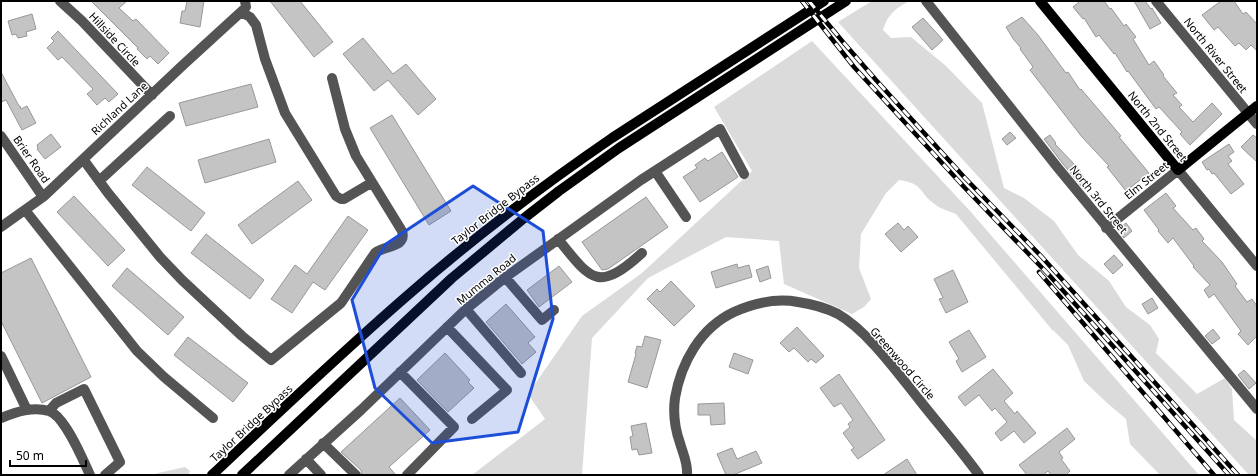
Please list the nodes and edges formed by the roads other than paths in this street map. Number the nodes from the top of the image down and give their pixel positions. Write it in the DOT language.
graph roads {
  1 [pos="60,1"];
  2 [pos="245,1"];
  3 [pos="824,1"];
  4 [pos="846,1"];
  5 [pos="926,1"];
  6 [pos="1040,1"];
  7 [pos="1156,1"];
  8 [pos="241,12"];
  9 [pos="332,78"];
  10 [pos="152,95"];
  11 [pos="1257,106"];
  12 [pos="1248,114"];
  13 [pos="170,116"];
  14 [pos="1257,124"];
  15 [pos="1,136"];
  16 [pos="83,159"];
  17 [pos="1178,170"];
  18 [pos="655,171"];
  19 [pos="744,174"];
  20 [pos="99,181"];
  21 [pos="371,183"];
  22 [pos="43,196"];
  23 [pos="25,210"];
  24 [pos="686,216"];
  25 [pos="1,227"];
  26 [pos="1106,228"];
  27 [pos="558,239"];
  28 [pos="642,253"];
  29 [pos="1257,266"];
  30 [pos="505,278"];
  31 [pos="466,309"];
  32 [pos="554,310"];
  33 [pos="447,327"];
  34 [pos="1,356"];
  35 [pos="400,372"];
  36 [pos="521,373"];
  37 [pos="1257,392"];
  38 [pos="1250,400"];
  39 [pos="1257,408"];
  40 [pos="27,410"];
  41 [pos="49,411"];
  42 [pos="1,417"];
  43 [pos="213,418"];
  44 [pos="472,419"];
  45 [pos="323,443"];
  46 [pos="306,459"];
  47 [pos="687,470"];
  48 [pos="90,475"];
  49 [pos="105,475"];
  50 [pos="212,475"];
  51 [pos="242,475"];
  52 [pos="289,475"];
  53 [pos="321,475"];
  54 [pos="356,475"];
  55 [pos="407,475"];
  56 [pos="694,475"];
  57 [pos="979,475"];
  1 -- 10 [label="street, Hillside Circle"];
  2 -- 8 [label="street, Richland Lane"];
  3 -- 50 [label="main road, Taylor Bridge Bypass"];
  4 -- 51 [label="main road"];
  5 -- 26 [label="street, North 3rd Street"];
  6 -- 17 [label="main road, North 2nd Street"];
  7 -- 12 [label="street, North River Street"];
  8 -- 10 [label="street, Richland Lane"];
  8 -- 21 [label="street"];
  9 -- 21 [label="street"];
  10 -- 16 [label="street, Richland Lane"];
  11 -- 12 [label="main road, Elm Street"];
  12 -- 14 [label="street, North River Street"];
  12 -- 17 [label="main road, Elm Street"];
  13 -- 20 [label="street"];
  15 -- 22 [label="street, Brier Road"];
  16 -- 20 [label="street"];
  16 -- 22 [label="street, Richland Lane"];
  17 -- 26 [label="street, Elm Street"];
  17 -- 29 [label="street, North 2nd Street"];
  18 -- 19 [label="street, Mumma Road"];
  18 -- 24 [label="street"];
  18 -- 27 [label="street, Mumma Road"];
  20 -- 21 [label="street"];
  22 -- 23 [label="street, Richland Lane"];
  23 -- 25 [label="street, Richland Lane"];
  23 -- 43 [label="street"];
  26 -- 38 [label="street, North 3rd Street"];
  27 -- 28 [label="street"];
  27 -- 30 [label="street, Mumma Road"];
  30 -- 31 [label="street, Mumma Road"];
  30 -- 32 [label="street"];
  31 -- 33 [label="street, Mumma Road"];
  31 -- 36 [label="street"];
  33 -- 35 [label="street, Mumma Road"];
  33 -- 44 [label="street"];
  34 -- 40 [label="street"];
  35 -- 45 [label="street, Mumma Road"];
  35 -- 55 [label="street"];
  37 -- 38 [label="street"];
  38 -- 39 [label="street, North 3rd Street"];
  40 -- 41 [label="street"];
  40 -- 42 [label="street"];
  41 -- 48 [label="street"];
  41 -- 49 [label="street"];
  45 -- 46 [label="street, Mumma Road"];
  45 -- 54 [label="street"];
  46 -- 52 [label="street, Mumma Road"];
  46 -- 53 [label="street"];
  47 -- 56 [label="street, Greenwood Circle"];
  47 -- 57 [label="street, Greenwood Circle"];
}
